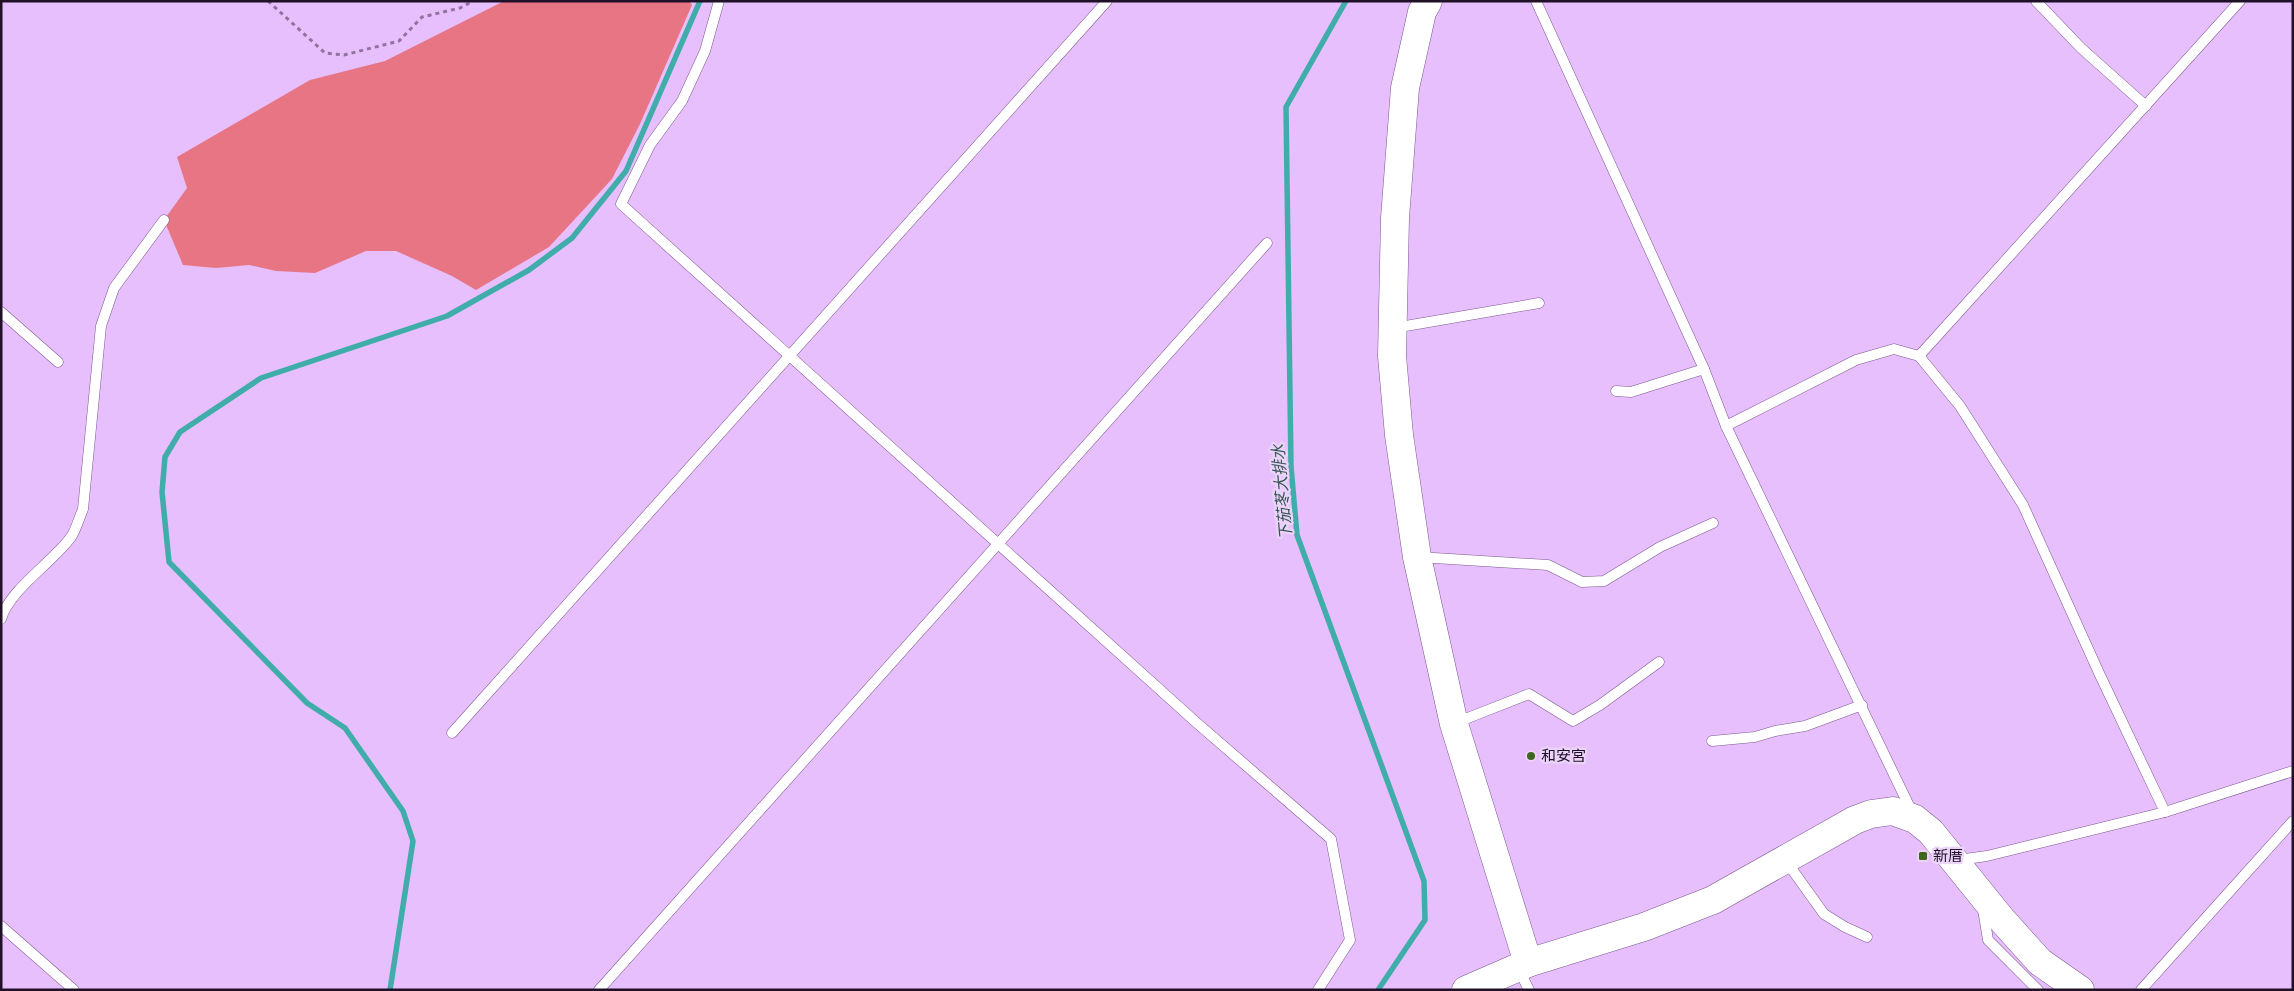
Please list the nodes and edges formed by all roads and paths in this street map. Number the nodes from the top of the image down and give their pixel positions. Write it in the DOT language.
graph roads {
  1 [pos="268,1"];
  2 [pos="473,1"];
  3 [pos="719,1"];
  4 [pos="1107,1"];
  5 [pos="1428,1"];
  6 [pos="1536,1"];
  7 [pos="2036,1"];
  8 [pos="2240,1"];
  9 [pos="2146,106"];
  10 [pos="164,220"];
  11 [pos="1267,243"];
  12 [pos="1539,303"];
  13 [pos="1,312"];
  14 [pos="1393,328"];
  15 [pos="788,355"];
  16 [pos="1919,356"];
  17 [pos="58,362"];
  18 [pos="1704,369"];
  19 [pos="1616,391"];
  20 [pos="1726,426"];
  21 [pos="1713,523"];
  22 [pos="998,544"];
  23 [pos="1417,557"];
  24 [pos="1,619"];
  25 [pos="1660,662"];
  26 [pos="1862,705"];
  27 [pos="1454,724"];
  28 [pos="452,733"];
  29 [pos="1712,741"];
  30 [pos="2293,771"];
  31 [pos="2165,812"];
  32 [pos="1915,819"];
  33 [pos="2293,821"];
  34 [pos="1785,860"];
  35 [pos="1954,860"];
  36 [pos="1980,890"];
  37 [pos="1,926"];
  38 [pos="1867,936"];
  39 [pos="1525,974"];
  40 [pos="74,990"];
  41 [pos="599,990"];
  42 [pos="1318,990"];
  43 [pos="1466,990"];
  44 [pos="2038,990"];
  45 [pos="2080,990"];
  46 [pos="2140,990"];
  1 -- 2 [label="path"];
  3 -- 15 [label="lane"];
  4 -- 15 [label="lane"];
  5 -- 14 [label="street"];
  6 -- 18 [label="lane"];
  7 -- 9 [label="lane"];
  8 -- 9 [label="lane"];
  9 -- 16 [label="lane"];
  10 -- 24 [label="lane"];
  11 -- 22 [label="lane"];
  12 -- 14 [label="lane"];
  13 -- 17 [label="lane"];
  14 -- 23 [label="street"];
  15 -- 22 [label="lane"];
  15 -- 28 [label="lane"];
  16 -- 20 [label="lane"];
  16 -- 31 [label="lane"];
  18 -- 19 [label="lane"];
  18 -- 20 [label="lane"];
  20 -- 26 [label="lane"];
  21 -- 23 [label="lane"];
  22 -- 41 [label="lane"];
  22 -- 42 [label="lane"];
  23 -- 27 [label="street"];
  25 -- 27 [label="lane"];
  26 -- 29 [label="lane"];
  26 -- 32 [label="lane"];
  27 -- 39 [label="street"];
  30 -- 31 [label="lane"];
  31 -- 35 [label="lane"];
  32 -- 34 [label="street"];
  32 -- 35 [label="street"];
  33 -- 46 [label="lane"];
  34 -- 38 [label="lane"];
  34 -- 39 [label="street"];
  35 -- 36 [label="street"];
  36 -- 44 [label="lane"];
  36 -- 45 [label="street"];
  37 -- 40 [label="lane"];
  39 -- 43 [label="street"];
}
